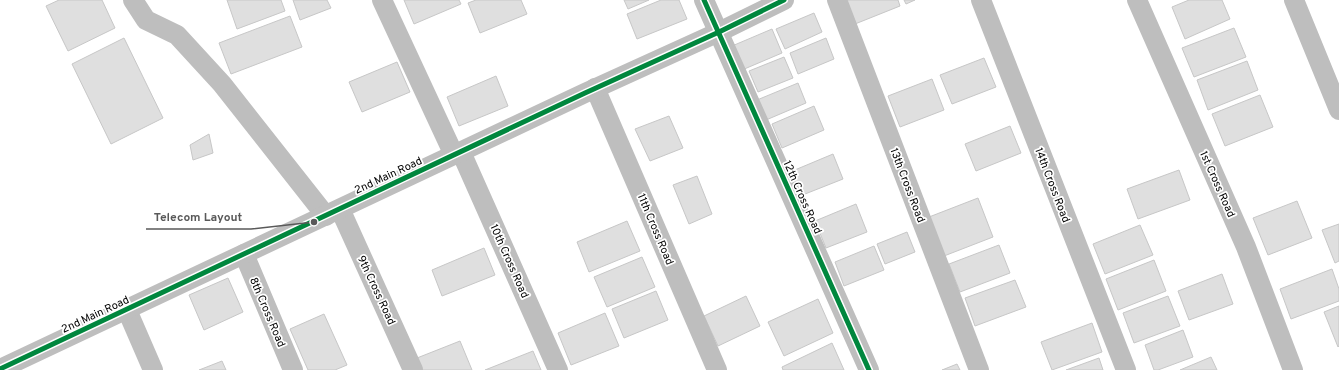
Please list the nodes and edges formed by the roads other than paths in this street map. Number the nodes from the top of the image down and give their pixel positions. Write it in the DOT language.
graph roads {
  1 [pos="133,0"];
  2 [pos="382,0"];
  3 [pos="704,0"];
  4 [pos="784,0"];
  5 [pos="837,0"];
  6 [pos="981,0"];
  7 [pos="1294,0"];
  8 [pos="1143,2"];
  9 [pos="719,32"];
  10 [pos="595,88"];
  11 [pos="1339,110"];
  12 [pos="457,154"];
  13 [pos="333,213"];
  14 [pos="244,254"];
  15 [pos="127,310"];
  16 [pos="22,365"];
  17 [pos="0,369"];
  18 [pos="153,370"];
  19 [pos="293,370"];
  20 [pos="413,370"];
  21 [pos="558,370"];
  22 [pos="717,370"];
  23 [pos="869,370"];
  24 [pos="979,370"];
  25 [pos="1126,370"];
  26 [pos="1293,370"];
  1 -- 13 [label="street, 9th Cross Road"];
  2 -- 12 [label="street, 10th Cross Road"];
  3 -- 9 [label="street, 12th Cross Road"];
  4 -- 9 [label="street, 2nd Main Road"];
  5 -- 24 [label="street, 13th Cross Road"];
  6 -- 25 [label="street, 14th Cross Road"];
  7 -- 11 [label="street"];
  8 -- 26 [label="street, 1st Cross Road"];
  9 -- 10 [label="street, 2nd Main Road"];
  9 -- 23 [label="street, 12th Cross Road"];
  10 -- 12 [label="street, 2nd Main Road"];
  10 -- 22 [label="street, 11th Cross Road"];
  12 -- 13 [label="street, 2nd Main Road"];
  12 -- 21 [label="street, 10th Cross Road"];
  13 -- 14 [label="street, 2nd Main Road"];
  13 -- 20 [label="street, 9th Cross Road"];
  14 -- 15 [label="street, 2nd Main Road"];
  14 -- 19 [label="street, 8th Cross Road"];
  15 -- 16 [label="street, 2nd Main Road"];
  15 -- 18 [label="street"];
  16 -- 17 [label="street, 2nd Main Road"];
}
